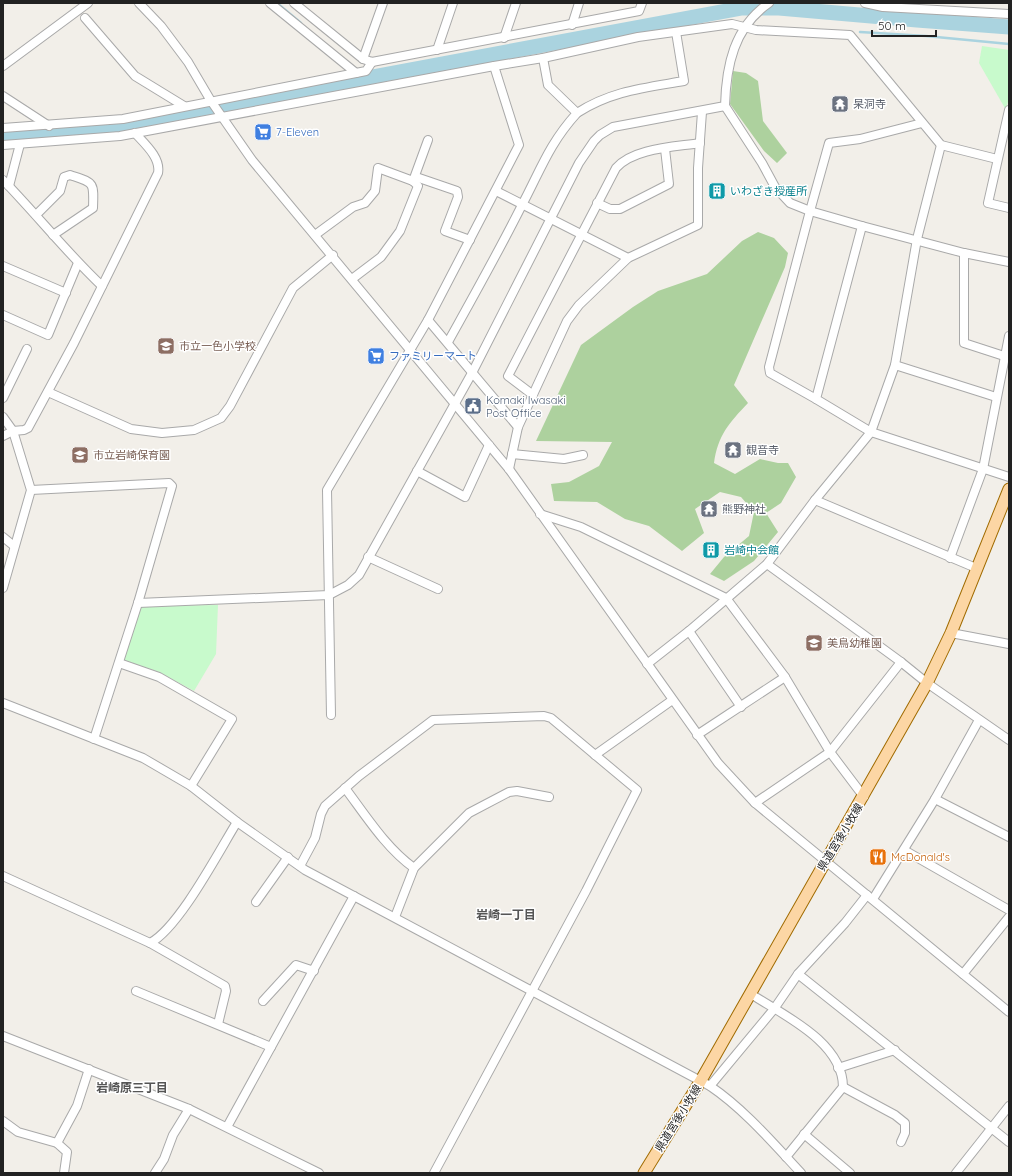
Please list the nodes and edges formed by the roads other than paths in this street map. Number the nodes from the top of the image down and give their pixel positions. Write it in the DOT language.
graph roads {
  1 [pos="88,3"];
  2 [pos="139,3"];
  3 [pos="270,3"];
  4 [pos="294,3"];
  5 [pos="383,3"];
  6 [pos="452,3"];
  7 [pos="516,3"];
  8 [pos="579,3"];
  9 [pos="642,3"];
  10 [pos="865,3"];
  11 [pos="768,4"];
  12 [pos="945,6"];
  13 [pos="1009,14"];
  14 [pos="85,18"];
  15 [pos="572,25"];
  16 [pos="744,27"];
  17 [pos="676,32"];
  18 [pos="504,38"];
  19 [pos="437,50"];
  20 [pos="543,58"];
  21 [pos="363,59"];
  22 [pos="372,62"];
  23 [pos="3,66"];
  24 [pos="494,66"];
  25 [pos="360,72"];
  26 [pos="3,96"];
  27 [pos="211,101"];
  28 [pos="184,106"];
  29 [pos="725,106"];
  30 [pos="1009,110"];
  31 [pos="702,112"];
  32 [pos="577,113"];
  33 [pos="222,116"];
  34 [pos="922,123"];
  35 [pos="50,126"];
  36 [pos="3,128"];
  37 [pos="135,133"];
  38 [pos="428,140"];
  39 [pos="700,143"];
  40 [pos="20,144"];
  41 [pos="3,145"];
  42 [pos="941,146"];
  43 [pos="665,149"];
  44 [pos="997,159"];
  45 [pos="413,181"];
  46 [pos="6,183"];
  47 [pos="496,191"];
  48 [pos="597,203"];
  49 [pos="522,205"];
  50 [pos="1009,208"];
  51 [pos="810,211"];
  52 [pos="36,215"];
  53 [pos="549,219"];
  54 [pos="862,226"];
  55 [pos="53,235"];
  56 [pos="315,235"];
  57 [pos="580,235"];
  58 [pos="918,239"];
  59 [pos="470,240"];
  60 [pos="964,253"];
  61 [pos="332,256"];
  62 [pos="628,258"];
  63 [pos="1009,262"];
  64 [pos="78,263"];
  65 [pos="3,266"];
  66 [pos="352,279"];
  67 [pos="102,286"];
  68 [pos="66,293"];
  69 [pos="3,315"];
  70 [pos="428,320"];
  71 [pos="1009,336"];
  72 [pos="448,342"];
  73 [pos="27,349"];
  74 [pos="411,350"];
  75 [pos="1004,356"];
  76 [pos="896,365"];
  77 [pos="472,373"];
  78 [pos="48,392"];
  79 [pos="533,395"];
  80 [pos="996,397"];
  81 [pos="3,398"];
  82 [pos="816,399"];
  83 [pos="455,403"];
  84 [pos="3,417"];
  85 [pos="518,427"];
  86 [pos="13,431"];
  87 [pos="871,432"];
  88 [pos="3,436"];
  89 [pos="489,445"];
  90 [pos="512,454"];
  91 [pos="583,455"];
  92 [pos="984,468"];
  93 [pos="509,469"];
  94 [pos="417,471"];
  95 [pos="1009,478"];
  96 [pos="1009,489"];
  97 [pos="31,490"];
  98 [pos="815,500"];
  99 [pos="540,514"];
  100 [pos="3,537"];
  101 [pos="14,546"];
  102 [pos="368,557"];
  103 [pos="950,558"];
  104 [pos="767,564"];
  105 [pos="976,568"];
  106 [pos="3,588"];
  107 [pos="438,589"];
  108 [pos="329,595"];
  109 [pos="726,598"];
  110 [pos="138,603"];
  111 [pos="689,631"];
  112 [pos="951,633"];
  113 [pos="1009,644"];
  114 [pos="901,662"];
  115 [pos="119,663"];
  116 [pos="647,664"];
  117 [pos="785,677"];
  118 [pos="927,684"];
  119 [pos="672,701"];
  120 [pos="3,703"];
  121 [pos="741,707"];
  122 [pos="331,715"];
  123 [pos="979,720"];
  124 [pos="697,736"];
  125 [pos="94,739"];
  126 [pos="1009,740"];
  127 [pos="830,752"];
  128 [pos="595,755"];
  129 [pos="191,786"];
  130 [pos="345,788"];
  131 [pos="549,797"];
  132 [pos="864,797"];
  133 [pos="935,799"];
  134 [pos="755,803"];
  135 [pos="237,822"];
  136 [pos="1009,837"];
  137 [pos="904,850"];
  138 [pos="288,857"];
  139 [pos="826,860"];
  140 [pos="300,866"];
  141 [pos="414,868"];
  142 [pos="3,876"];
  143 [pos="354,896"];
  144 [pos="870,897"];
  145 [pos="256,902"];
  146 [pos="1009,910"];
  147 [pos="395,917"];
  148 [pos="1009,917"];
  149 [pos="150,943"];
  150 [pos="314,971"];
  151 [pos="798,974"];
  152 [pos="963,974"];
  153 [pos="532,990"];
  154 [pos="136,991"];
  155 [pos="751,994"];
  156 [pos="263,1001"];
  157 [pos="774,1009"];
  158 [pos="1009,1012"];
  159 [pos="218,1024"];
  160 [pos="3,1036"];
  161 [pos="271,1047"];
  162 [pos="895,1050"];
  163 [pos="838,1068"];
  164 [pos="89,1069"];
  165 [pos="705,1084"];
  166 [pos="843,1087"];
  167 [pos="1009,1106"];
  168 [pos="189,1110"];
  169 [pos="3,1121"];
  170 [pos="227,1127"];
  171 [pos="992,1128"];
  172 [pos="804,1134"];
  173 [pos="902,1142"];
  174 [pos="1009,1142"];
  175 [pos="57,1143"];
  176 [pos="786,1157"];
  177 [pos="64,1173"];
  178 [pos="155,1173"];
  179 [pos="319,1173"];
  180 [pos="434,1173"];
  181 [pos="644,1173"];
  182 [pos="801,1173"];
  183 [pos="850,1173"];
  184 [pos="956,1173"];
  1 -- 23 [label="street"];
  2 -- 27 [label="street"];
  3 -- 25 [label="street"];
  4 -- 21 [label="street"];
  5 -- 21 [label="street"];
  6 -- 19 [label="street"];
  7 -- 18 [label="street"];
  8 -- 15 [label="street"];
  9 -- 15 [label="street"];
  10 -- 12 [label="street"];
  11 -- 16 [label="street"];
  12 -- 13 [label="street"];
  14 -- 28 [label="street"];
  15 -- 18 [label="street"];
  16 -- 17 [label="street"];
  16 -- 29 [label="street"];
  16 -- 34 [label="street"];
  17 -- 20 [label="street"];
  17 -- 32 [label="street"];
  18 -- 19 [label="street"];
  19 -- 22 [label="street"];
  20 -- 24 [label="street"];
  20 -- 32 [label="street"];
  21 -- 22 [label="street"];
  22 -- 25 [label="street"];
  24 -- 33 [label="street"];
  24 -- 47 [label="street"];
  25 -- 27 [label="street"];
  26 -- 35 [label="street"];
  27 -- 28 [label="street"];
  27 -- 33 [label="street"];
  28 -- 35 [label="street"];
  29 -- 31 [label="street"];
  29 -- 51 [label="street"];
  30 -- 44 [label="street"];
  31 -- 39 [label="street"];
  31 -- 53 [label="street"];
  32 -- 49 [label="street"];
  33 -- 37 [label="street"];
  33 -- 56 [label="street"];
  34 -- 42 [label="street"];
  34 -- 51 [label="street"];
  35 -- 36 [label="street"];
  37 -- 40 [label="street"];
  37 -- 67 [label="street"];
  38 -- 45 [label="street"];
  39 -- 43 [label="street"];
  39 -- 62 [label="street"];
  40 -- 41 [label="street"];
  40 -- 46 [label="street"];
  42 -- 44 [label="street"];
  42 -- 58 [label="street"];
  43 -- 48 [label="street"];
  43 -- 48 [label="street"];
  44 -- 50 [label="street"];
  45 -- 56 [label="street"];
  45 -- 59 [label="street"];
  45 -- 66 [label="street"];
  46 -- 52 [label="street"];
  47 -- 49 [label="street"];
  47 -- 59 [label="street"];
  48 -- 57 [label="street"];
  49 -- 53 [label="street"];
  49 -- 72 [label="street"];
  51 -- 54 [label="street"];
  51 -- 82 [label="street"];
  52 -- 55 [label="street"];
  52 -- 55 [label="street"];
  53 -- 57 [label="street"];
  53 -- 77 [label="street"];
  54 -- 58 [label="street"];
  54 -- 82 [label="street"];
  55 -- 64 [label="street"];
  56 -- 61 [label="street"];
  57 -- 62 [label="street"];
  57 -- 79 [label="street"];
  58 -- 60 [label="street"];
  58 -- 76 [label="street"];
  59 -- 70 [label="street"];
  60 -- 63 [label="street"];
  60 -- 75 [label="street"];
  61 -- 66 [label="street"];
  61 -- 78 [label="street"];
  62 -- 79 [label="street"];
  64 -- 67 [label="street"];
  64 -- 68 [label="street"];
  65 -- 68 [label="street"];
  66 -- 74 [label="street"];
  67 -- 78 [label="street"];
  68 -- 69 [label="street"];
  70 -- 72 [label="street"];
  70 -- 74 [label="street"];
  71 -- 75 [label="street"];
  72 -- 77 [label="street"];
  73 -- 81 [label="street"];
  74 -- 83 [label="street"];
  74 -- 108 [label="street"];
  75 -- 80 [label="street"];
  76 -- 80 [label="street"];
  76 -- 87 [label="street"];
  77 -- 83 [label="street"];
  77 -- 85 [label="street"];
  78 -- 86 [label="street"];
  79 -- 85 [label="street"];
  80 -- 92 [label="street"];
  82 -- 87 [label="street"];
  83 -- 89 [label="street"];
  83 -- 94 [label="street"];
  84 -- 86 [label="street"];
  85 -- 90 [label="street"];
  86 -- 88 [label="street"];
  86 -- 97 [label="street"];
  87 -- 92 [label="street"];
  87 -- 98 [label="street"];
  89 -- 93 [label="street"];
  89 -- 94 [label="street"];
  90 -- 91 [label="street"];
  90 -- 93 [label="street"];
  92 -- 95 [label="street"];
  92 -- 103 [label="street"];
  93 -- 99 [label="street"];
  94 -- 102 [label="street"];
  96 -- 105 [label="main road, 県道宮後小牧線"];
  97 -- 101 [label="street"];
  97 -- 110 [label="street"];
  98 -- 103 [label="street"];
  98 -- 104 [label="street"];
  99 -- 109 [label="street"];
  99 -- 116 [label="street"];
  100 -- 101 [label="street"];
  101 -- 106 [label="street"];
  102 -- 107 [label="street"];
  102 -- 108 [label="street"];
  103 -- 105 [label="street"];
  104 -- 109 [label="street"];
  104 -- 114 [label="street"];
  105 -- 112 [label="main road, 県道宮後小牧線"];
  108 -- 110 [label="street"];
  108 -- 122 [label="street"];
  109 -- 111 [label="street"];
  109 -- 117 [label="street"];
  110 -- 115 [label="street"];
  111 -- 116 [label="street"];
  111 -- 121 [label="street"];
  112 -- 113 [label="street"];
  112 -- 118 [label="main road, 県道宮後小牧線"];
  114 -- 118 [label="street"];
  114 -- 127 [label="street"];
  115 -- 125 [label="street"];
  115 -- 129 [label="street"];
  116 -- 119 [label="street"];
  117 -- 121 [label="street"];
  117 -- 127 [label="street"];
  118 -- 123 [label="street"];
  118 -- 132 [label="main road, 県道宮後小牧線"];
  119 -- 124 [label="street"];
  119 -- 128 [label="street"];
  120 -- 125 [label="street"];
  121 -- 124 [label="street"];
  123 -- 126 [label="street"];
  123 -- 133 [label="street"];
  124 -- 134 [label="street"];
  125 -- 129 [label="street"];
  127 -- 132 [label="street"];
  127 -- 134 [label="street"];
  128 -- 130 [label="street"];
  128 -- 153 [label="street"];
  129 -- 135 [label="street"];
  130 -- 140 [label="street"];
  130 -- 141 [label="street"];
  131 -- 141 [label="street"];
  132 -- 139 [label="main road, 県道宮後小牧線"];
  133 -- 136 [label="street"];
  133 -- 137 [label="street"];
  134 -- 139 [label="street"];
  135 -- 138 [label="street"];
  135 -- 149 [label="street"];
  137 -- 144 [label="street"];
  137 -- 146 [label="street"];
  138 -- 140 [label="street"];
  138 -- 145 [label="street"];
  139 -- 144 [label="street"];
  139 -- 155 [label="main road, 県道宮後小牧線"];
  140 -- 143 [label="street"];
  141 -- 147 [label="street"];
  142 -- 149 [label="street"];
  143 -- 147 [label="street"];
  143 -- 150 [label="street"];
  144 -- 151 [label="street"];
  144 -- 152 [label="street"];
  147 -- 153 [label="street"];
  148 -- 152 [label="street"];
  149 -- 159 [label="street"];
  150 -- 156 [label="street"];
  150 -- 161 [label="street"];
  151 -- 157 [label="street"];
  151 -- 162 [label="street"];
  152 -- 158 [label="street"];
  153 -- 165 [label="street"];
  153 -- 180 [label="street"];
  154 -- 159 [label="street"];
  155 -- 157 [label="street"];
  155 -- 165 [label="main road, 県道宮後小牧線"];
  157 -- 163 [label="street"];
  157 -- 165 [label="street"];
  159 -- 161 [label="street"];
  160 -- 164 [label="street"];
  161 -- 170 [label="street"];
  162 -- 163 [label="street"];
  162 -- 171 [label="street"];
  163 -- 166 [label="street"];
  164 -- 168 [label="street"];
  164 -- 175 [label="street"];
  165 -- 176 [label="street"];
  165 -- 181 [label="main road, 県道宮後小牧線"];
  166 -- 172 [label="street"];
  166 -- 173 [label="street"];
  167 -- 171 [label="street"];
  168 -- 170 [label="street"];
  168 -- 178 [label="street"];
  169 -- 175 [label="street"];
  170 -- 179 [label="street"];
  171 -- 174 [label="street"];
  171 -- 184 [label="street"];
  172 -- 176 [label="street"];
  172 -- 183 [label="street"];
  175 -- 177 [label="street"];
  176 -- 182 [label="street"];
}
